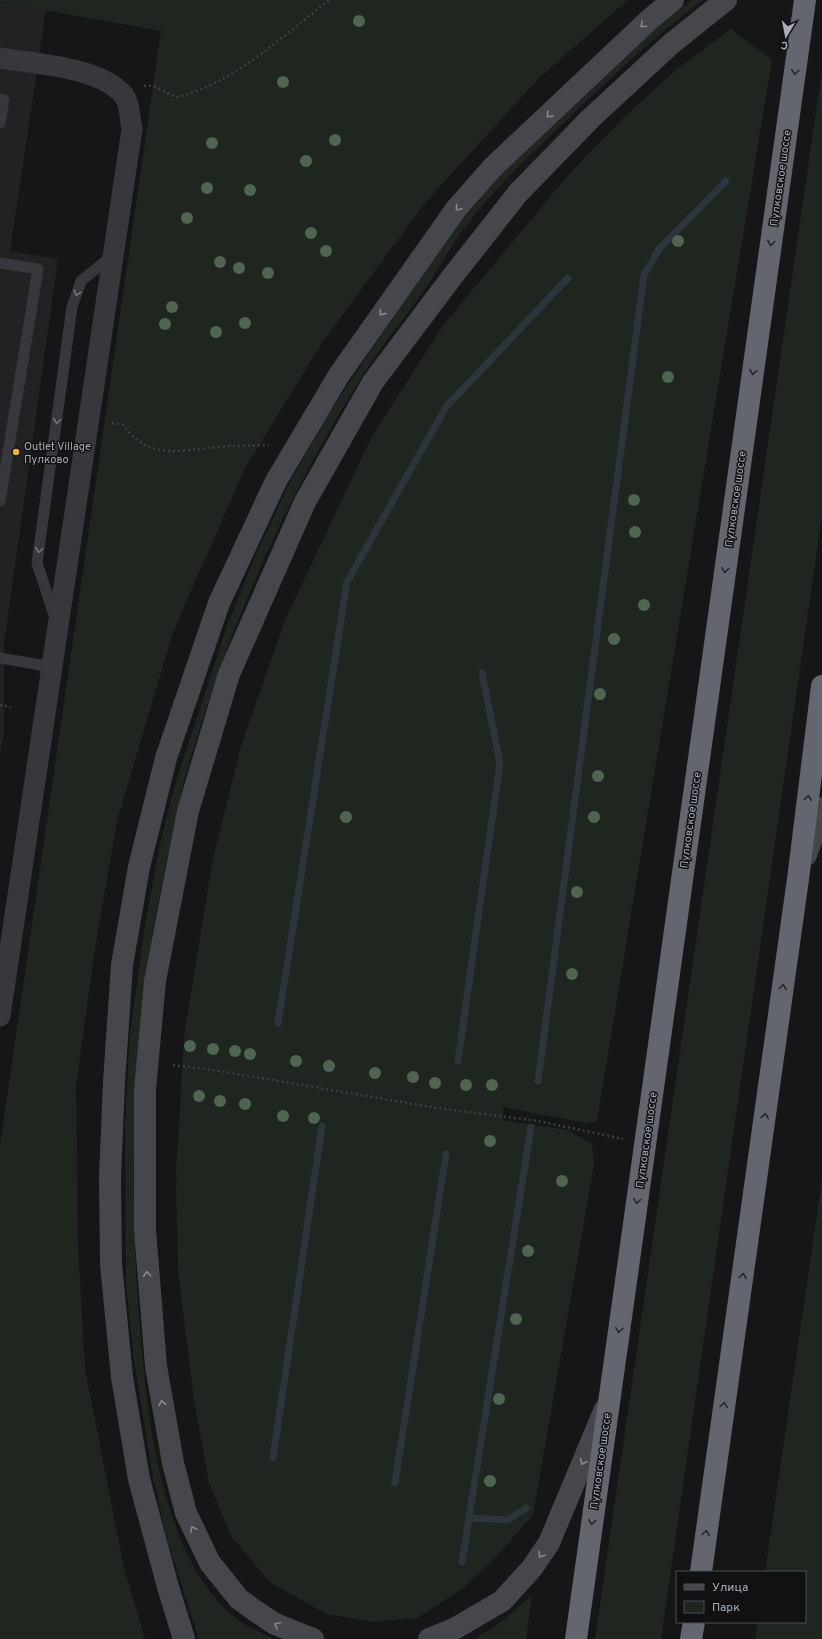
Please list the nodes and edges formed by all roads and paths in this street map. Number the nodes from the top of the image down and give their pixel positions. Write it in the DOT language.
graph roads {
  1 [pos="329,0"];
  2 [pos="673,0"];
  3 [pos="726,0"];
  4 [pos="803,10"];
  5 [pos="0,58"];
  6 [pos="150,84"];
  7 [pos="0,99"];
  8 [pos="0,123"];
  9 [pos="112,256"];
  10 [pos="0,263"];
  11 [pos="113,423"];
  12 [pos="270,445"];
  13 [pos="0,501"];
  14 [pos="58,627"];
  15 [pos="0,658"];
  16 [pos="52,667"];
  17 [pos="822,686"];
  18 [pos="0,705"];
  19 [pos="11,707"];
  20 [pos="822,808"];
  21 [pos="798,879"];
  22 [pos="0,1016"];
  23 [pos="174,1065"];
  24 [pos="609,1135"];
  25 [pos="609,1400"];
  26 [pos="701,1571"];
  27 [pos="694,1623"];
  28 [pos="184,1639"];
  29 [pos="313,1639"];
  30 [pos="429,1639"];
  31 [pos="576,1639"];
  32 [pos="691,1639"];
  1 -- 6 [label="path"];
  2 -- 28 [label="main road, one-way"];
  29 -- 3 [label="main road, one-way"];
  4 -- 25 [label="highway, Пулковское шоссе, one-way"];
  5 -- 9 [label="street"];
  7 -- 8 [label="lane"];
  9 -- 14 [label="street"];
  9 -- 14 [label="lane, one-way"];
  10 -- 13 [label="lane"];
  11 -- 12 [label="path"];
  14 -- 16 [label="street"];
  15 -- 16 [label="lane"];
  16 -- 22 [label="street"];
  21 -- 17 [label="highway, one-way"];
  18 -- 19 [label="path"];
  20 -- 21 [label="main road"];
  26 -- 21 [label="highway, one-way"];
  23 -- 24 [label="path"];
  25 -- 30 [label="main road, one-way"];
  25 -- 31 [label="highway, Пулковское шоссе, one-way"];
  27 -- 32 [label="highway"];
}
